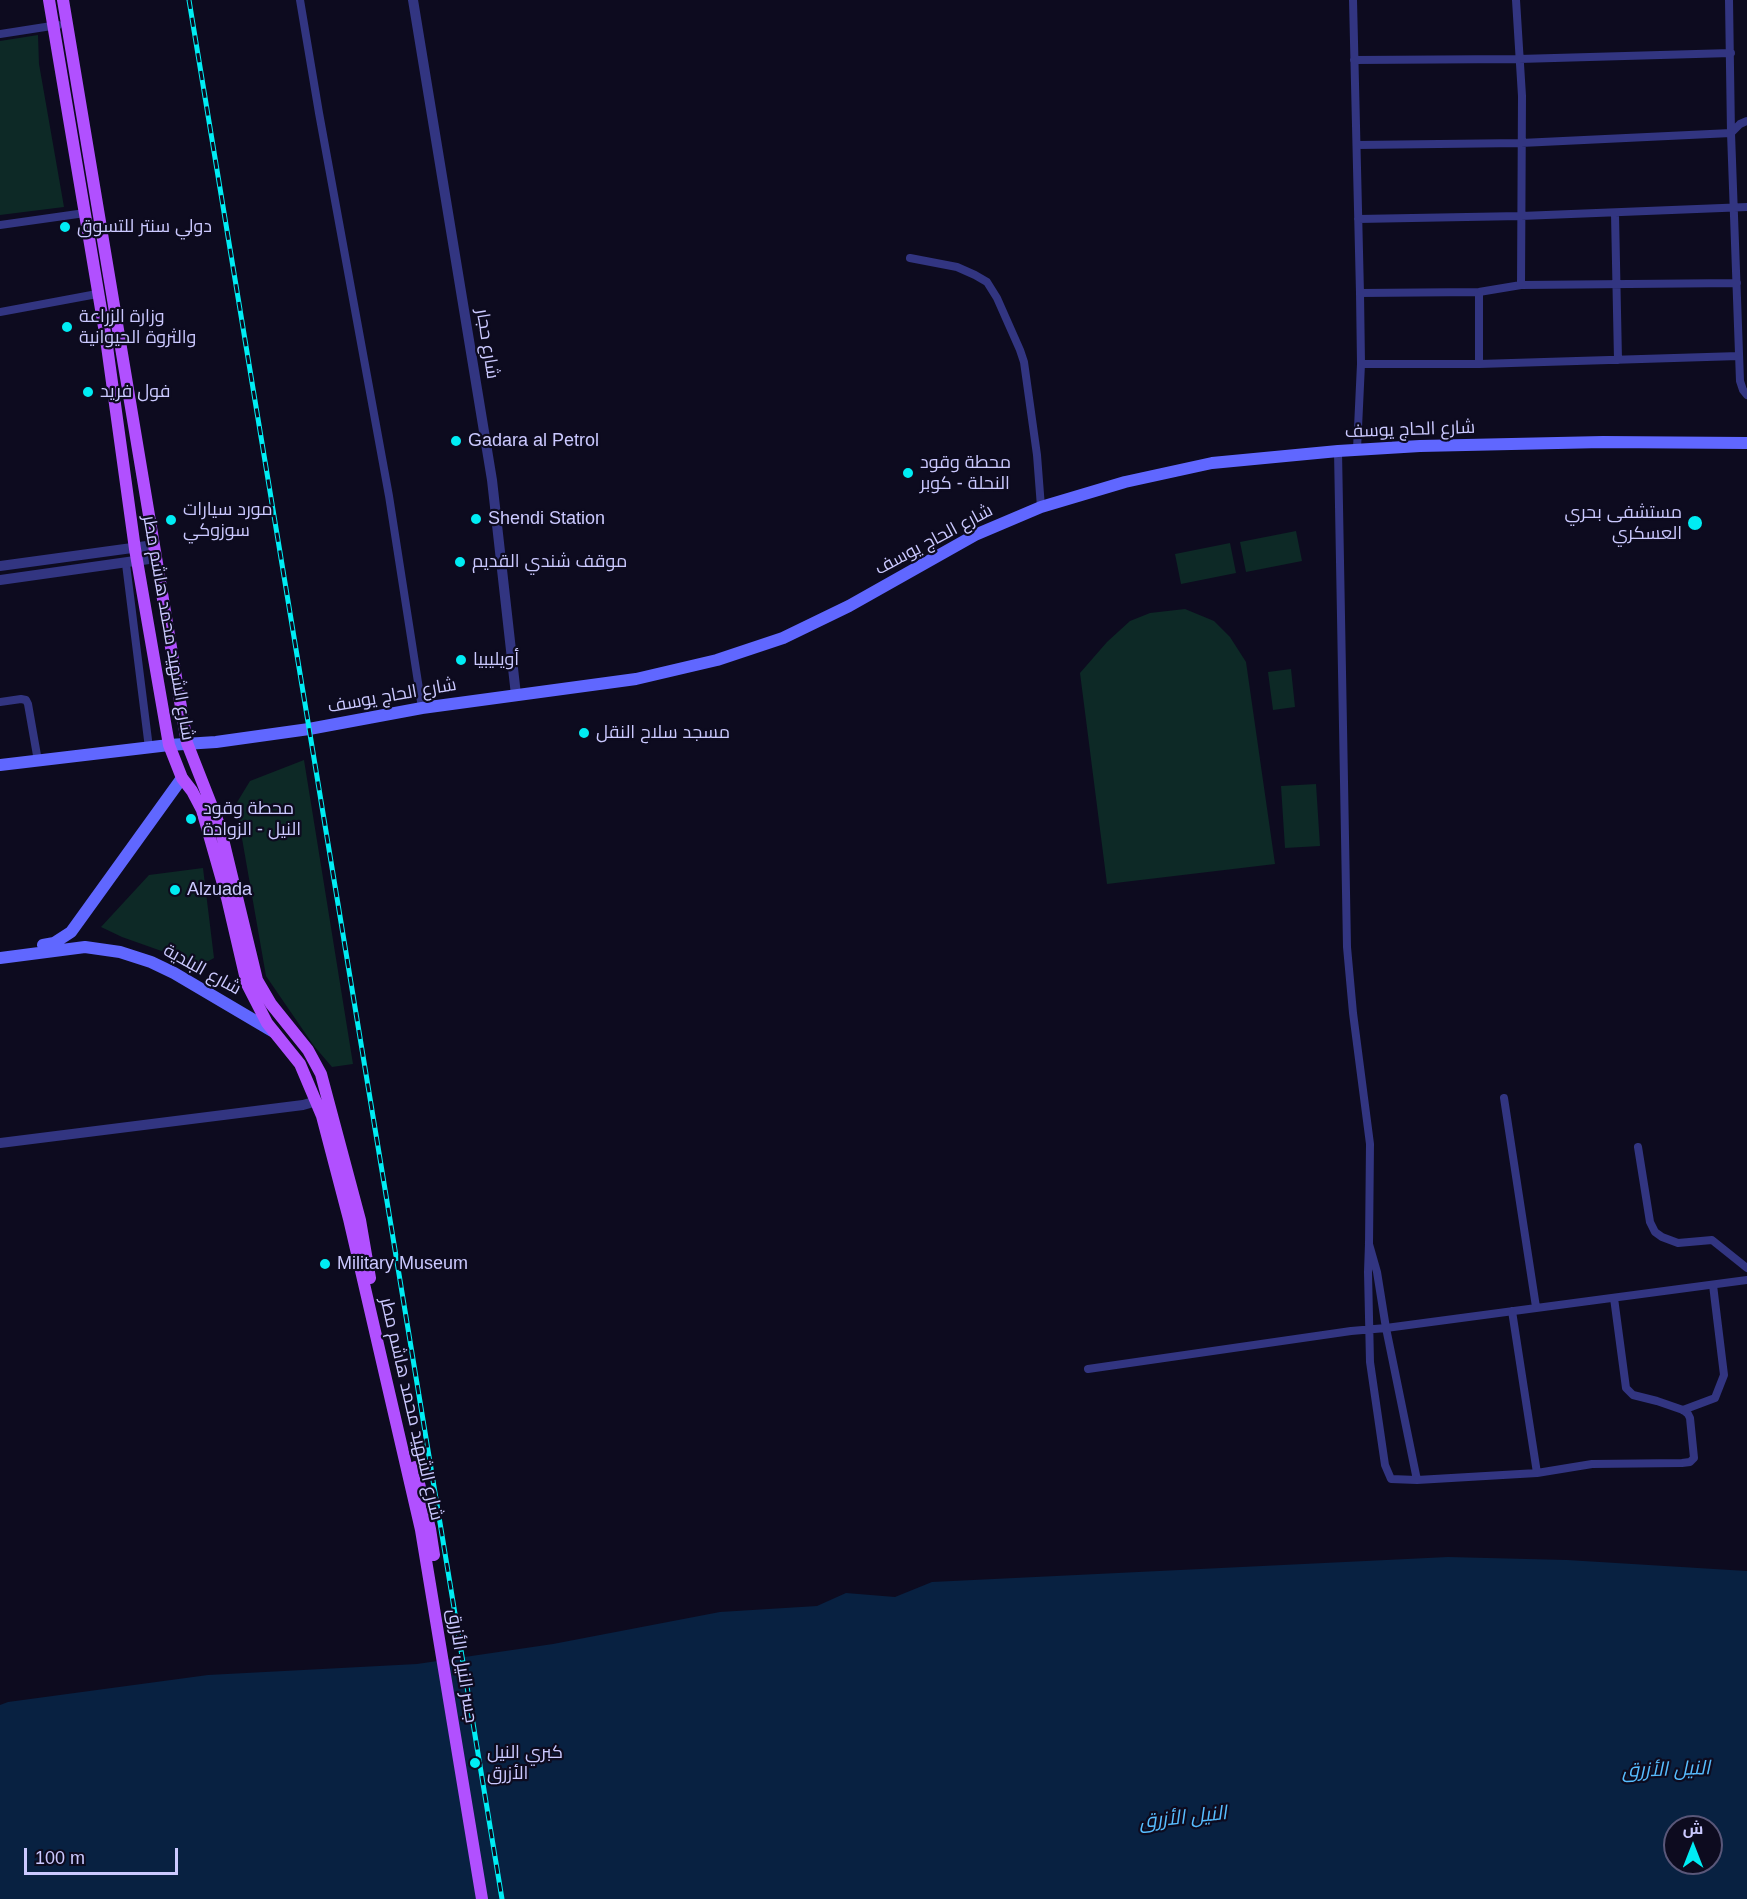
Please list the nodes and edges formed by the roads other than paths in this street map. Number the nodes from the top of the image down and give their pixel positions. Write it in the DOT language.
graph roads {
  1 [pos="49,0"];
  2 [pos="63,0"];
  3 [pos="300,0"];
  4 [pos="413,0"];
  5 [pos="1353,0"];
  6 [pos="1516,0"];
  7 [pos="1729,0"];
  8 [pos="67,23"];
  9 [pos="53,26"];
  10 [pos="0,34"];
  11 [pos="1731,53"];
  12 [pos="1519,59"];
  13 [pos="1354,60"];
  14 [pos="1747,121"];
  15 [pos="1731,133"];
  16 [pos="1521,143"];
  17 [pos="1357,145"];
  18 [pos="1747,207"];
  19 [pos="1735,208"];
  20 [pos="85,213"];
  21 [pos="1615,214"];
  22 [pos="1521,216"];
  23 [pos="1358,219"];
  24 [pos="0,225"];
  25 [pos="910,258"];
  26 [pos="1737,283"];
  27 [pos="1521,285"];
  28 [pos="1617,285"];
  29 [pos="1479,292"];
  30 [pos="1360,293"];
  31 [pos="98,294"];
  32 [pos="0,312"];
  33 [pos="1739,356"];
  34 [pos="1618,360"];
  35 [pos="1360,364"];
  36 [pos="1479,364"];
  37 [pos="1747,395"];
  38 [pos="1747,443"];
  39 [pos="1357,449"];
  40 [pos="1338,451"];
  41 [pos="1041,507"];
  42 [pos="135,549"];
  43 [pos="155,552"];
  44 [pos="132,563"];
  45 [pos="0,567"];
  46 [pos="0,580"];
  47 [pos="516,695"];
  48 [pos="0,702"];
  49 [pos="422,708"];
  50 [pos="188,743"];
  51 [pos="169,745"];
  52 [pos="149,748"];
  53 [pos="38,760"];
  54 [pos="0,765"];
  55 [pos="182,778"];
  56 [pos="0,951"];
  57 [pos="0,958"];
  58 [pos="275,1032"];
  59 [pos="1504,1098"];
  60 [pos="317,1101"];
  61 [pos="0,1143"];
  62 [pos="1638,1147"];
  63 [pos="1370,1244"];
  64 [pos="1747,1268"];
  65 [pos="1747,1280"];
  66 [pos="1713,1285"];
  67 [pos="1614,1298"];
  68 [pos="1536,1307"];
  69 [pos="1512,1311"];
  70 [pos="1386,1328"];
  71 [pos="1368,1330"];
  72 [pos="1088,1369"];
  73 [pos="1683,1410"];
  74 [pos="1537,1473"];
  75 [pos="1417,1479"];
  76 [pos="434,1580"];
  77 [pos="482,1899"];
  78 [pos="490,1899"];
  1 -- 9 [label="main road, شارع الشهيد محمد هاشم مطر"];
  2 -- 8 [label="main road, شارع الشهيد محمد هاشم مطر"];
  3 -- 49 [label="street"];
  4 -- 47 [label="street, شارع حجار"];
  5 -- 13 [label="street"];
  6 -- 12 [label="street"];
  7 -- 11 [label="street"];
  8 -- 9 [label="street"];
  8 -- 43 [label="main road, شارع الشهيد محمد هاشم مطر"];
  9 -- 10 [label="street"];
  9 -- 20 [label="main road, شارع الشهيد محمد هاشم مطر"];
  11 -- 12 [label="street"];
  11 -- 15 [label="street"];
  12 -- 13 [label="street"];
  12 -- 16 [label="street"];
  13 -- 17 [label="street"];
  14 -- 15 [label="street"];
  15 -- 16 [label="street"];
  15 -- 19 [label="street"];
  16 -- 17 [label="street"];
  16 -- 22 [label="street"];
  17 -- 23 [label="street"];
  18 -- 19 [label="street"];
  19 -- 21 [label="street"];
  19 -- 26 [label="street"];
  20 -- 24 [label="street"];
  20 -- 31 [label="main road, شارع الشهيد محمد هاشم مطر"];
  21 -- 22 [label="street"];
  21 -- 28 [label="street"];
  22 -- 23 [label="street"];
  22 -- 27 [label="street"];
  23 -- 30 [label="street"];
  25 -- 41 [label="street"];
  26 -- 28 [label="street"];
  26 -- 33 [label="street"];
  27 -- 28 [label="street"];
  27 -- 29 [label="street"];
  28 -- 34 [label="street"];
  29 -- 30 [label="street"];
  29 -- 36 [label="street"];
  30 -- 35 [label="street"];
  31 -- 32 [label="street"];
  31 -- 42 [label="main road, شارع الشهيد محمد هاشم مطر"];
  33 -- 34 [label="street"];
  33 -- 37 [label="street"];
  34 -- 36 [label="street"];
  35 -- 36 [label="street"];
  35 -- 39 [label="street"];
  38 -- 39 [label="main road, شارع الحاج يوسف"];
  39 -- 40 [label="main road, شارع الحاج يوسف"];
  40 -- 41 [label="main road, شارع الحاج يوسف"];
  40 -- 63 [label="street"];
  41 -- 47 [label="main road, شارع الحاج يوسف"];
  42 -- 43 [label="street"];
  42 -- 44 [label="main road, شارع الشهيد محمد هاشم مطر"];
  42 -- 45 [label="street"];
  43 -- 44 [label="street"];
  43 -- 50 [label="main road, شارع الشهيد محمد هاشم مطر"];
  44 -- 46 [label="street"];
  44 -- 51 [label="main road, شارع الشهيد محمد هاشم مطر"];
  44 -- 52 [label="street"];
  47 -- 49 [label="main road, شارع الحاج يوسف"];
  48 -- 53 [label="street"];
  49 -- 50 [label="main road, شارع الحاج يوسف"];
  50 -- 51 [label="main road, شارع الحاج يوسف"];
  50 -- 76 [label="main road, شارع الشهيد محمد هاشم مطر"];
  51 -- 52 [label="main road, شارع الحاج يوسف"];
  51 -- 55 [label="main road, شارع الشهيد محمد هاشم مطر"];
  52 -- 53 [label="main road, شارع الحاج يوسف"];
  53 -- 54 [label="main road, شارع الحاج يوسف"];
  55 -- 56 [label="main road"];
  55 -- 58 [label="main road, شارع الشهيد محمد هاشم مطر"];
  57 -- 58 [label="main road, شارع البلدية"];
  58 -- 60 [label="main road, شارع الشهيد محمد هاشم مطر"];
  59 -- 68 [label="street"];
  60 -- 61 [label="street"];
  60 -- 76 [label="main road, شارع الشهيد محمد هاشم مطر"];
  62 -- 64 [label="street"];
  63 -- 70 [label="street"];
  63 -- 71 [label="street"];
  65 -- 66 [label="street"];
  66 -- 67 [label="street"];
  66 -- 73 [label="street"];
  67 -- 68 [label="street"];
  67 -- 73 [label="street"];
  68 -- 69 [label="street"];
  69 -- 70 [label="street"];
  69 -- 74 [label="street"];
  70 -- 71 [label="street"];
  70 -- 75 [label="street"];
  71 -- 72 [label="street"];
  71 -- 75 [label="street"];
  73 -- 74 [label="street"];
  74 -- 75 [label="street"];
  76 -- 77 [label="main road, جسر النيل الأزرق"];
  76 -- 78 [label="main road"];
}
